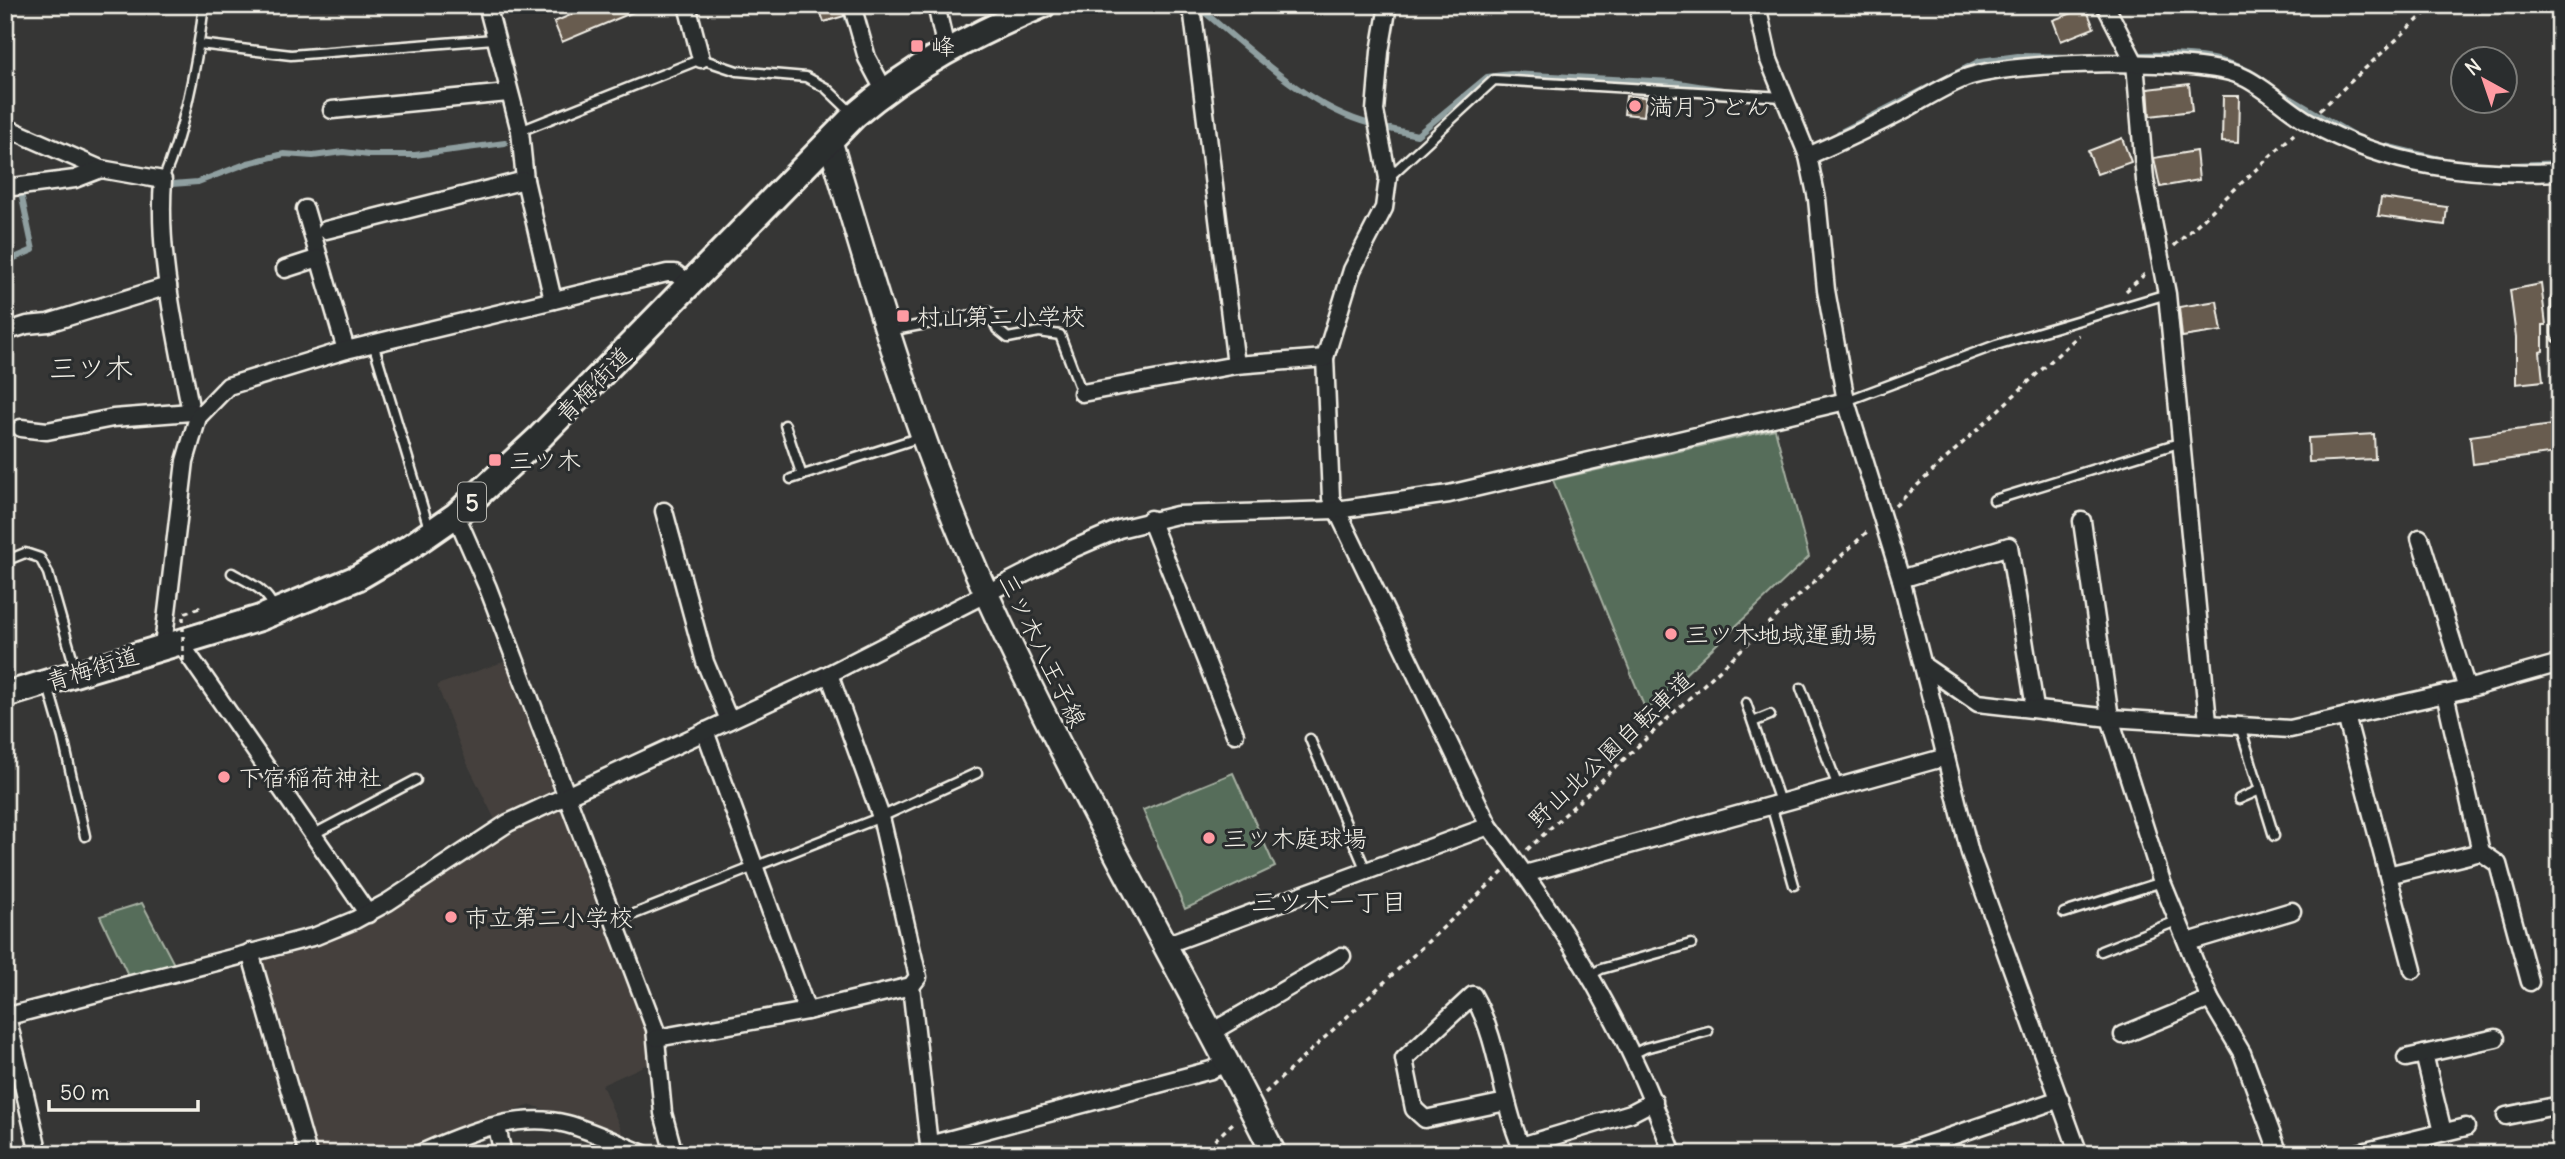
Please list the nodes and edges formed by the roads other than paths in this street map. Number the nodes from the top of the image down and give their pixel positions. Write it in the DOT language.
graph roads {
  1 [pos="204,5"];
  2 [pos="487,5"];
  3 [pos="687,5"];
  4 [pos="852,5"];
  5 [pos="936,5"];
  6 [pos="1043,5"];
  7 [pos="1186,5"];
  8 [pos="1388,5"];
  9 [pos="1757,5"];
  10 [pos="2105,5"];
  11 [pos="494,39"];
  12 [pos="199,44"];
  13 [pos="946,50"];
  14 [pos="701,59"];
  15 [pos="2133,59"];
  16 [pos="884,90"];
  17 [pos="508,93"];
  18 [pos="1784,97"];
  19 [pos="332,110"];
  20 [pos="854,116"];
  21 [pos="5,127"];
  22 [pos="520,131"];
  23 [pos="830,141"];
  24 [pos="1808,156"];
  25 [pos="101,169"];
  26 [pos="2560,172"];
  27 [pos="1388,178"];
  28 [pos="163,180"];
  29 [pos="525,180"];
  30 [pos="5,188"];
  31 [pos="305,209"];
  32 [pos="326,230"];
  33 [pos="319,258"];
  34 [pos="285,269"];
  35 [pos="691,285"];
  36 [pos="168,286"];
  37 [pos="2166,295"];
  38 [pos="553,300"];
  39 [pos="2560,302"];
  40 [pos="5,332"];
  41 [pos="886,332"];
  42 [pos="2560,334"];
  43 [pos="373,343"];
  44 [pos="346,350"];
  45 [pos="1325,358"];
  46 [pos="1236,365"];
  47 [pos="1082,393"];
  48 [pos="1846,401"];
  49 [pos="195,414"];
  50 [pos="785,425"];
  51 [pos="21,428"];
  52 [pos="922,437"];
  53 [pos="2179,443"];
  54 [pos="803,476"];
  55 [pos="791,479"];
  56 [pos="1994,500"];
  57 [pos="1336,510"];
  58 [pos="664,511"];
  59 [pos="456,515"];
  60 [pos="1150,519"];
  61 [pos="2082,521"];
  62 [pos="431,533"];
  63 [pos="2420,538"];
  64 [pos="5,561"];
  65 [pos="232,573"];
  66 [pos="1901,579"];
  67 [pos="986,593"];
  68 [pos="276,612"];
  69 [pos="175,650"];
  70 [pos="2560,663"];
  71 [pos="1924,666"];
  72 [pos="76,673"];
  73 [pos="828,674"];
  74 [pos="47,683"];
  75 [pos="1801,688"];
  76 [pos="2467,689"];
  77 [pos="2445,694"];
  78 [pos="5,695"];
  79 [pos="1746,703"];
  80 [pos="2035,708"];
  81 [pos="1770,715"];
  82 [pos="2346,716"];
  83 [pos="2110,718"];
  84 [pos="729,720"];
  85 [pos="1752,722"];
  86 [pos="2208,722"];
  87 [pos="2240,726"];
  88 [pos="705,731"];
  89 [pos="1235,734"];
  90 [pos="1310,738"];
  91 [pos="1946,757"];
  92 [pos="977,773"];
  93 [pos="416,780"];
  94 [pos="1838,787"];
  95 [pos="2260,790"];
  96 [pos="566,794"];
  97 [pos="2239,799"];
  98 [pos="1775,804"];
  99 [pos="881,817"];
  100 [pos="1489,826"];
  101 [pos="314,834"];
  102 [pos="85,836"];
  103 [pos="2274,836"];
  104 [pos="2481,852"];
  105 [pos="752,865"];
  106 [pos="1367,873"];
  107 [pos="1525,874"];
  108 [pos="2388,875"];
  109 [pos="2162,882"];
  110 [pos="1794,885"];
  111 [pos="2292,911"];
  112 [pos="2064,913"];
  113 [pos="368,914"];
  114 [pos="2179,920"];
  115 [pos="614,922"];
  116 [pos="2188,942"];
  117 [pos="1691,944"];
  118 [pos="1164,945"];
  119 [pos="2101,951"];
  120 [pos="250,952"];
  121 [pos="1342,956"];
  122 [pos="2413,970"];
  123 [pos="1589,976"];
  124 [pos="2530,982"];
  125 [pos="911,986"];
  126 [pos="2210,999"];
  127 [pos="807,1011"];
  128 [pos="6,1015"];
  129 [pos="1708,1031"];
  130 [pos="1210,1033"];
  131 [pos="2123,1035"];
  132 [pos="657,1038"];
  133 [pos="2496,1038"];
  134 [pos="2424,1054"];
  135 [pos="1631,1055"];
  136 [pos="2406,1058"];
  137 [pos="1226,1062"];
  138 [pos="2060,1099"];
  139 [pos="1654,1101"];
  140 [pos="1506,1102"];
  141 [pos="2560,1105"];
  142 [pos="2506,1116"];
  143 [pos="498,1127"];
  144 [pos="2466,1127"];
  145 [pos="2443,1132"];
  146 [pos="930,1149"];
  147 [pos="39,1154"];
  148 [pos="308,1154"];
  149 [pos="419,1154"];
  150 [pos="503,1154"];
  151 [pos="643,1154"];
  152 [pos="674,1154"];
  153 [pos="1274,1154"];
  154 [pos="1673,1154"];
  155 [pos="1899,1154"];
  156 [pos="2079,1154"];
  157 [pos="2279,1154"];
  158 [pos="2354,1154"];
  1 -- 12 [label="lane"];
  2 -- 11 [label="street"];
  3 -- 14 [label="street"];
  4 -- 16 [label="street"];
  5 -- 13 [label="street"];
  6 -- 13 [label="main road, 青梅街道 / 5"];
  7 -- 46 [label="street"];
  8 -- 27 [label="street"];
  9 -- 18 [label="street"];
  10 -- 15 [label="street"];
  11 -- 12 [label="lane"];
  11 -- 17 [label="street"];
  12 -- 28 [label="lane"];
  13 -- 16 [label="main road, 青梅街道 / 5"];
  14 -- 20 [label="lane"];
  14 -- 22 [label="lane"];
  15 -- 24 [label="street"];
  15 -- 26 [label="street"];
  15 -- 37 [label="street"];
  16 -- 20 [label="main road, 青梅街道 / 5"];
  17 -- 19 [label="street"];
  17 -- 22 [label="street"];
  18 -- 24 [label="street"];
  18 -- 27 [label="lane"];
  20 -- 23 [label="main road, 青梅街道 / 5"];
  21 -- 25 [label="street"];
  22 -- 29 [label="street"];
  23 -- 35 [label="main road, 青梅街道 / 5"];
  23 -- 41 [label="main road, 三ツ木八王子線"];
  24 -- 48 [label="street"];
  25 -- 28 [label="street"];
  25 -- 30 [label="street"];
  27 -- 45 [label="street"];
  28 -- 36 [label="street"];
  29 -- 32 [label="street"];
  29 -- 38 [label="street"];
  31 -- 33 [label="street"];
  33 -- 34 [label="street"];
  33 -- 44 [label="street"];
  35 -- 38 [label="street"];
  35 -- 59 [label="main road, 青梅街道 / 5"];
  36 -- 40 [label="street"];
  36 -- 49 [label="street"];
  37 -- 48 [label="lane"];
  37 -- 53 [label="street"];
  38 -- 43 [label="street"];
  39 -- 42 [label="street"];
  41 -- 47 [label="lane"];
  41 -- 52 [label="main road, 三ツ木八王子線"];
  43 -- 44 [label="street"];
  43 -- 62 [label="lane"];
  44 -- 49 [label="street"];
  45 -- 46 [label="street"];
  45 -- 57 [label="street"];
  46 -- 47 [label="street"];
  48 -- 57 [label="street"];
  48 -- 66 [label="street"];
  49 -- 51 [label="street"];
  49 -- 69 [label="street"];
  50 -- 54 [label="lane"];
  52 -- 54 [label="lane"];
  52 -- 67 [label="main road, 三ツ木八王子線"];
  53 -- 56 [label="lane"];
  53 -- 86 [label="street"];
  54 -- 55 [label="lane"];
  57 -- 60 [label="street"];
  57 -- 100 [label="street"];
  58 -- 84 [label="street"];
  59 -- 62 [label="main road, 青梅街道 / 5"];
  59 -- 96 [label="street"];
  60 -- 67 [label="street"];
  60 -- 89 [label="street"];
  61 -- 83 [label="street"];
  62 -- 68 [label="main road, 青梅街道 / 5"];
  63 -- 76 [label="street"];
  64 -- 72 [label="lane"];
  65 -- 68 [label="lane"];
  66 -- 71 [label="street"];
  66 -- 80 [label="street"];
  67 -- 73 [label="street"];
  67 -- 118 [label="main road, 三ツ木八王子線"];
  68 -- 69 [label="main road, 青梅街道 / 5"];
  69 -- 72 [label="main road, 青梅街道 / 5"];
  69 -- 101 [label="street"];
  70 -- 76 [label="street"];
  71 -- 80 [label="street"];
  71 -- 91 [label="street"];
  72 -- 74 [label="main road, 青梅街道 / 5"];
  73 -- 84 [label="street"];
  73 -- 99 [label="street"];
  74 -- 78 [label="main road, 青梅街道 / 5"];
  74 -- 102 [label="lane"];
  75 -- 94 [label="lane"];
  76 -- 77 [label="street"];
  77 -- 82 [label="street"];
  77 -- 104 [label="street"];
  79 -- 85 [label="lane"];
  80 -- 83 [label="street"];
  81 -- 85 [label="lane"];
  82 -- 87 [label="street"];
  82 -- 108 [label="street"];
  83 -- 86 [label="street"];
  83 -- 109 [label="street"];
  84 -- 88 [label="street"];
  85 -- 98 [label="lane"];
  86 -- 87 [label="street"];
  87 -- 95 [label="lane"];
  88 -- 96 [label="street"];
  88 -- 105 [label="street"];
  90 -- 106 [label="lane"];
  91 -- 94 [label="street"];
  91 -- 138 [label="street"];
  92 -- 99 [label="lane"];
  93 -- 101 [label="lane"];
  94 -- 98 [label="street"];
  95 -- 97 [label="lane"];
  95 -- 103 [label="lane"];
  96 -- 113 [label="street"];
  96 -- 115 [label="street"];
  98 -- 107 [label="street"];
  98 -- 110 [label="lane"];
  99 -- 105 [label="lane"];
  99 -- 125 [label="street"];
  100 -- 106 [label="street"];
  100 -- 107 [label="street"];
  101 -- 113 [label="street"];
  104 -- 108 [label="street"];
  104 -- 124 [label="street"];
  105 -- 115 [label="lane"];
  105 -- 127 [label="street"];
  106 -- 118 [label="street"];
  107 -- 123 [label="street"];
  108 -- 122 [label="street"];
  109 -- 112 [label="lane"];
  109 -- 114 [label="street"];
  111 -- 116 [label="street"];
  113 -- 120 [label="street"];
  114 -- 116 [label="street"];
  114 -- 119 [label="lane"];
  115 -- 132 [label="street"];
  116 -- 126 [label="street"];
  117 -- 123 [label="lane"];
  118 -- 130 [label="main road, 三ツ木八王子線"];
  120 -- 128 [label="street"];
  120 -- 148 [label="street"];
  121 -- 130 [label="street"];
  123 -- 135 [label="street"];
  125 -- 127 [label="street"];
  125 -- 146 [label="street"];
  126 -- 131 [label="street"];
  126 -- 157 [label="street"];
  127 -- 132 [label="street"];
  128 -- 147 [label="street"];
  129 -- 135 [label="lane"];
  130 -- 137 [label="main road, 三ツ木八王子線"];
  132 -- 152 [label="street"];
  133 -- 134 [label="street"];
  134 -- 136 [label="street"];
  134 -- 145 [label="street"];
  135 -- 139 [label="street"];
  137 -- 146 [label="street"];
  137 -- 153 [label="main road, 三ツ木八王子線"];
  138 -- 155 [label="street"];
  138 -- 156 [label="street"];
  139 -- 140 [label="street"];
  139 -- 154 [label="street"];
  140 -- 140 [label="street"];
  141 -- 142 [label="street"];
  143 -- 149 [label="street"];
  143 -- 150 [label="street"];
  143 -- 151 [label="street"];
  144 -- 145 [label="street"];
  145 -- 158 [label="street"];
}
